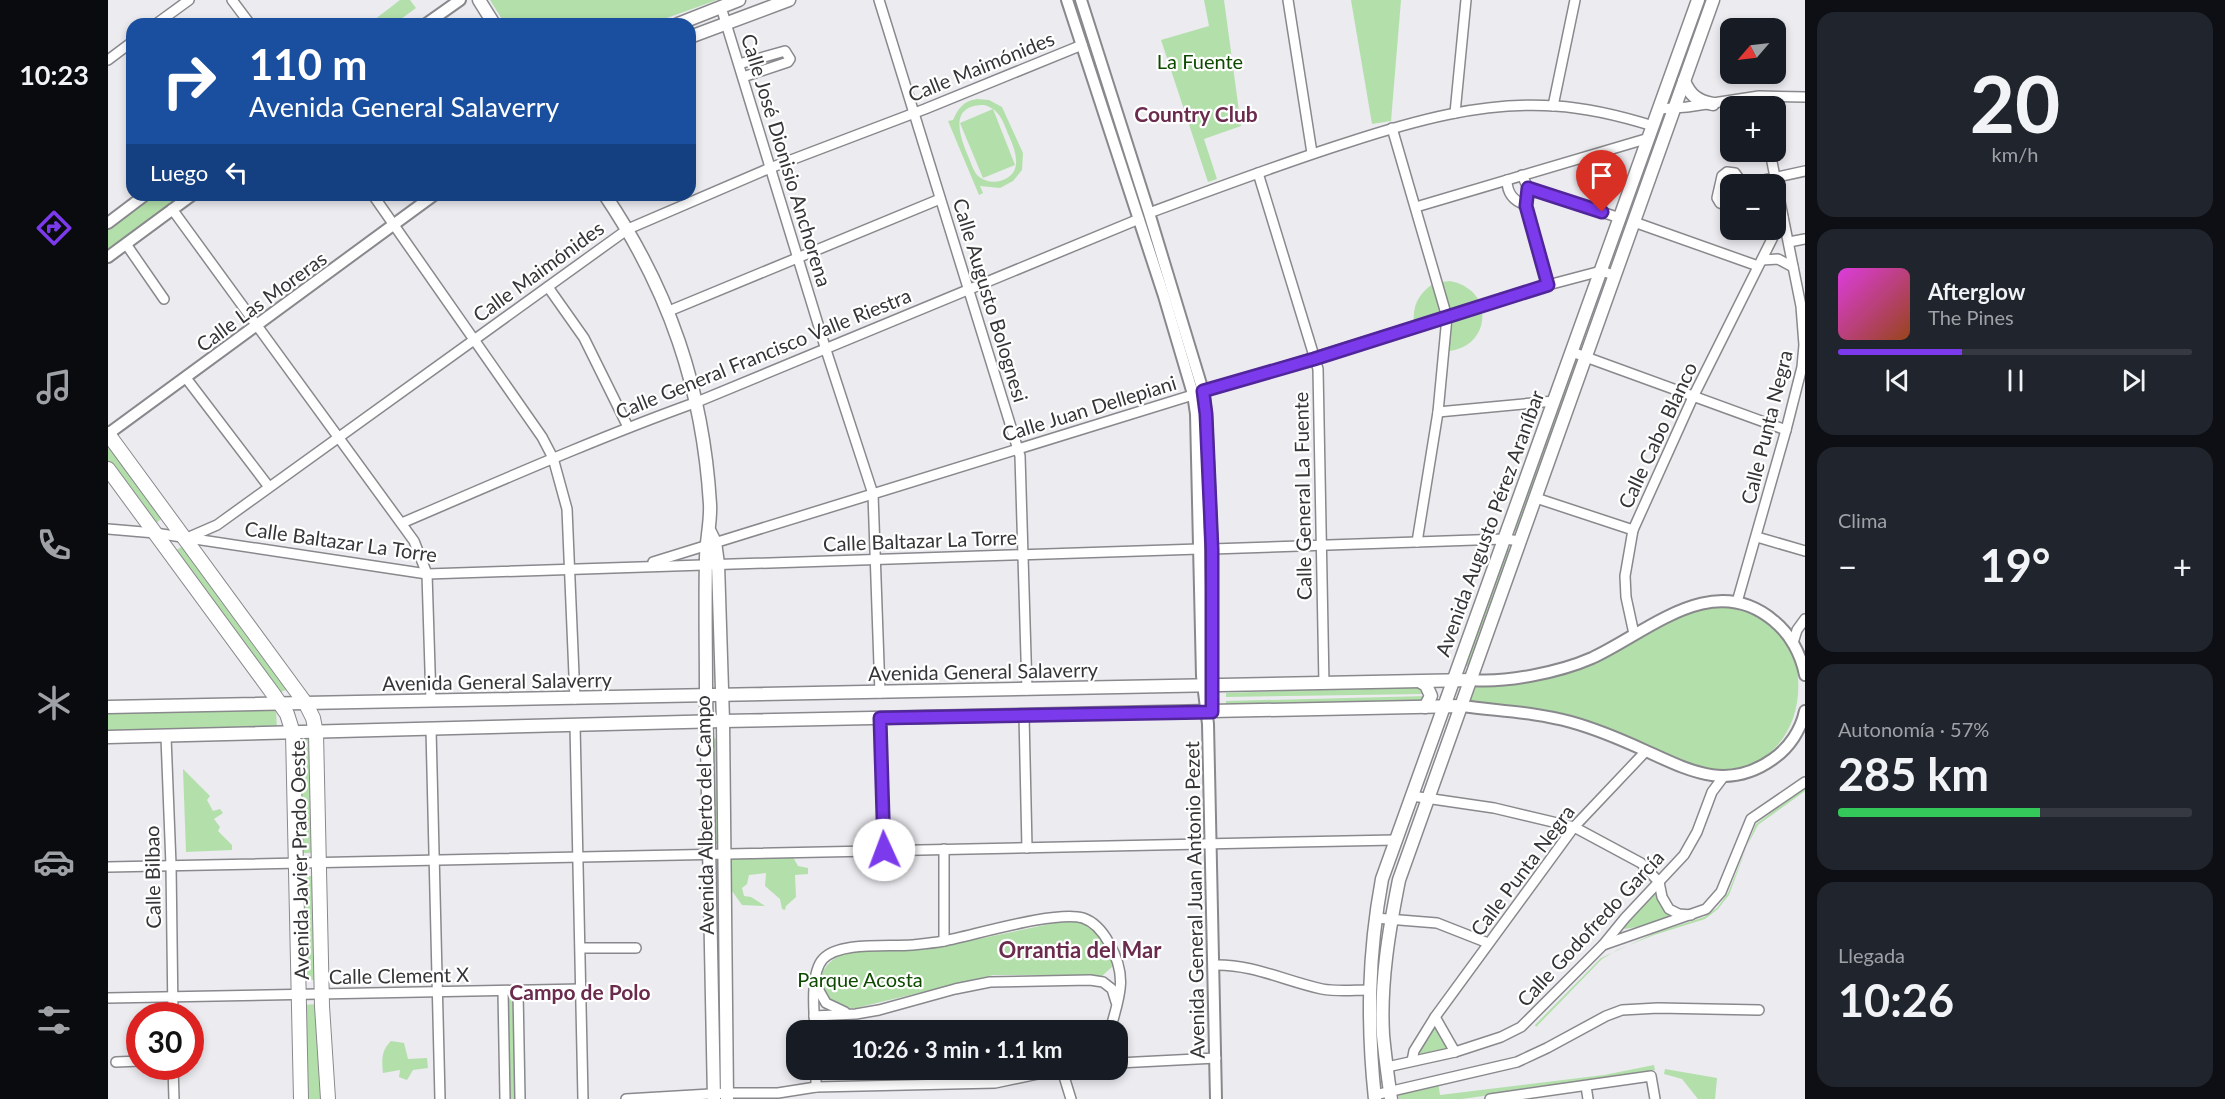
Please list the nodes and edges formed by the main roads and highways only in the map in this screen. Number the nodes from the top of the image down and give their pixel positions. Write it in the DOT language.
graph roads {
  1 [pos="479,0"];
  2 [pos="739,0"];
  3 [pos="789,0"];
  4 [pos="1698,0"];
  5 [pos="1713,0"];
  6 [pos="490,18"];
  7 [pos="693,18"];
  8 [pos="696,35"];
  9 [pos="1684,81"];
  10 [pos="1713,104"];
  11 [pos="609,201"];
  12 [pos="1543,433"];
  13 [pos="108,434"];
  14 [pos="1557,438"];
  15 [pos="108,469"];
  16 [pos="712,564"];
  17 [pos="1472,680"];
  18 [pos="1452,681"];
  19 [pos="1421,682"];
  20 [pos="706,696"];
  21 [pos="723,696"];
  22 [pos="306,704"];
  23 [pos="281,705"];
  24 [pos="1443,706"];
  25 [pos="1461,706"];
  26 [pos="108,707"];
  27 [pos="1425,707"];
  28 [pos="723,721"];
  29 [pos="707,722"];
  30 [pos="293,733"];
  31 [pos="316,733"];
  32 [pos="108,737"];
  33 [pos="298,994"];
  34 [pos="322,995"];
  35 [pos="714,1096"];
  36 [pos="727,1096"];
  37 [pos="1390,1096"];
  38 [pos="1375,1097"];
  39 [pos="301,1099"];
  40 [pos="328,1099"];
  1 -- 6 [label="main road"];
  2 -- 7 [label="main road"];
  3 -- 8 [label="main road"];
  4 -- 12 [label="main road, Avenida Augusto Pérez Araníbar"];
  5 -- 9 [label="main road, Avenida Augusto Pérez Araníbar"];
  9 -- 10 [label="main road"];
  9 -- 14 [label="main road, Avenida Augusto Pérez Araníbar"];
  11 -- 16 [label="main road, Avenida Alberto del Campo"];
  12 -- 14 [label="main road"];
  12 -- 18 [label="main road, Avenida Augusto Pérez Araníbar"];
  13 -- 22 [label="main road, Avenida Javier Prado Oeste"];
  14 -- 17 [label="main road, Avenida Augusto Pérez Araníbar"];
  15 -- 23 [label="main road, Avenida Javier Prado Oeste"];
  16 -- 20 [label="main road, Avenida Alberto del Campo"];
  16 -- 21 [label="main road, Avenida Alberto del Campo"];
  17 -- 18 [label="main road, Avenida General Salaverry"];
  17 -- 25 [label="main road, Avenida Augusto Pérez Araníbar"];
  18 -- 19 [label="main road, Avenida General Salaverry"];
  18 -- 24 [label="main road, Avenida Augusto Pérez Araníbar"];
  19 -- 21 [label="main road, Avenida General Salaverry"];
  19 -- 27 [label="main road"];
  20 -- 21 [label="main road, Avenida General Salaverry"];
  20 -- 22 [label="main road, Avenida General Salaverry"];
  20 -- 29 [label="main road, Avenida Alberto del Campo"];
  21 -- 28 [label="main road, Avenida Alberto del Campo"];
  22 -- 23 [label="main road, Avenida General Salaverry"];
  22 -- 31 [label="main road, Avenida Javier Prado Oeste"];
  23 -- 26 [label="main road, Avenida General Salaverry"];
  23 -- 30 [label="main road, Avenida Javier Prado Oeste"];
  24 -- 25 [label="main road"];
  24 -- 27 [label="main road"];
  24 -- 38 [label="main road, Avenida Augusto Pérez Araníbar"];
  25 -- 37 [label="main road, Avenida Augusto Pérez Araníbar"];
  27 -- 28 [label="main road"];
  28 -- 29 [label="main road"];
  28 -- 36 [label="main road, Avenida Alberto del Campo"];
  29 -- 31 [label="main road"];
  29 -- 35 [label="main road, Avenida Alberto del Campo"];
  30 -- 31 [label="main road"];
  30 -- 32 [label="main road"];
  30 -- 33 [label="main road, Avenida Javier Prado Oeste"];
  31 -- 34 [label="main road, Avenida Javier Prado Oeste"];
  33 -- 34 [label="main road"];
  33 -- 34 [label="main road"];
  33 -- 39 [label="main road, Avenida Javier Prado Oeste"];
  34 -- 40 [label="main road, Avenida Javier Prado Oeste"];
}
